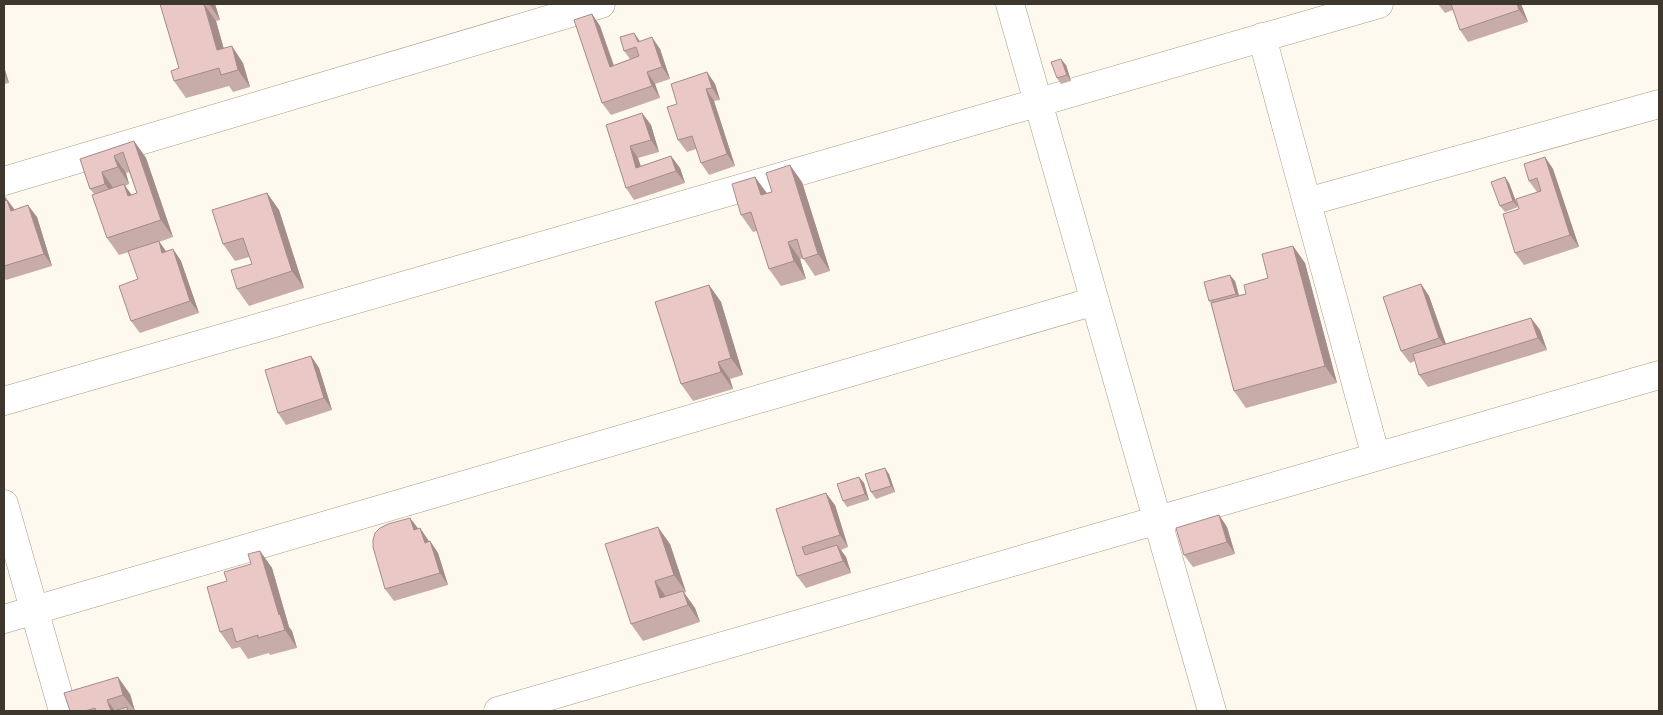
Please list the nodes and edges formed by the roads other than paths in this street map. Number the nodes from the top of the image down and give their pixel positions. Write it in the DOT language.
graph roads {
  1 [pos="601,4"];
  2 [pos="1010,4"];
  3 [pos="1379,4"];
  4 [pos="1262,37"];
  5 [pos="1038,102"];
  6 [pos="1659,104"];
  7 [pos="4,181"];
  8 [pos="1307,202"];
  9 [pos="1095,301"];
  10 [pos="1659,375"];
  11 [pos="4,401"];
  12 [pos="1376,457"];
  13 [pos="4,504"];
  14 [pos="1157,520"];
  15 [pos="34,610"];
  16 [pos="4,619"];
  17 [pos="63,711"];
  18 [pos="498,711"];
  19 [pos="1212,711"];
  1 -- 7 [label="street"];
  2 -- 5 [label="street"];
  3 -- 4 [label="street"];
  4 -- 5 [label="street"];
  4 -- 8 [label="street"];
  5 -- 9 [label="street"];
  5 -- 11 [label="street"];
  6 -- 8 [label="street"];
  8 -- 12 [label="street"];
  9 -- 14 [label="street"];
  9 -- 15 [label="street"];
  10 -- 12 [label="street"];
  12 -- 14 [label="street"];
  13 -- 15 [label="street"];
  14 -- 18 [label="street"];
  14 -- 19 [label="street"];
  15 -- 16 [label="street"];
  15 -- 17 [label="street"];
}
